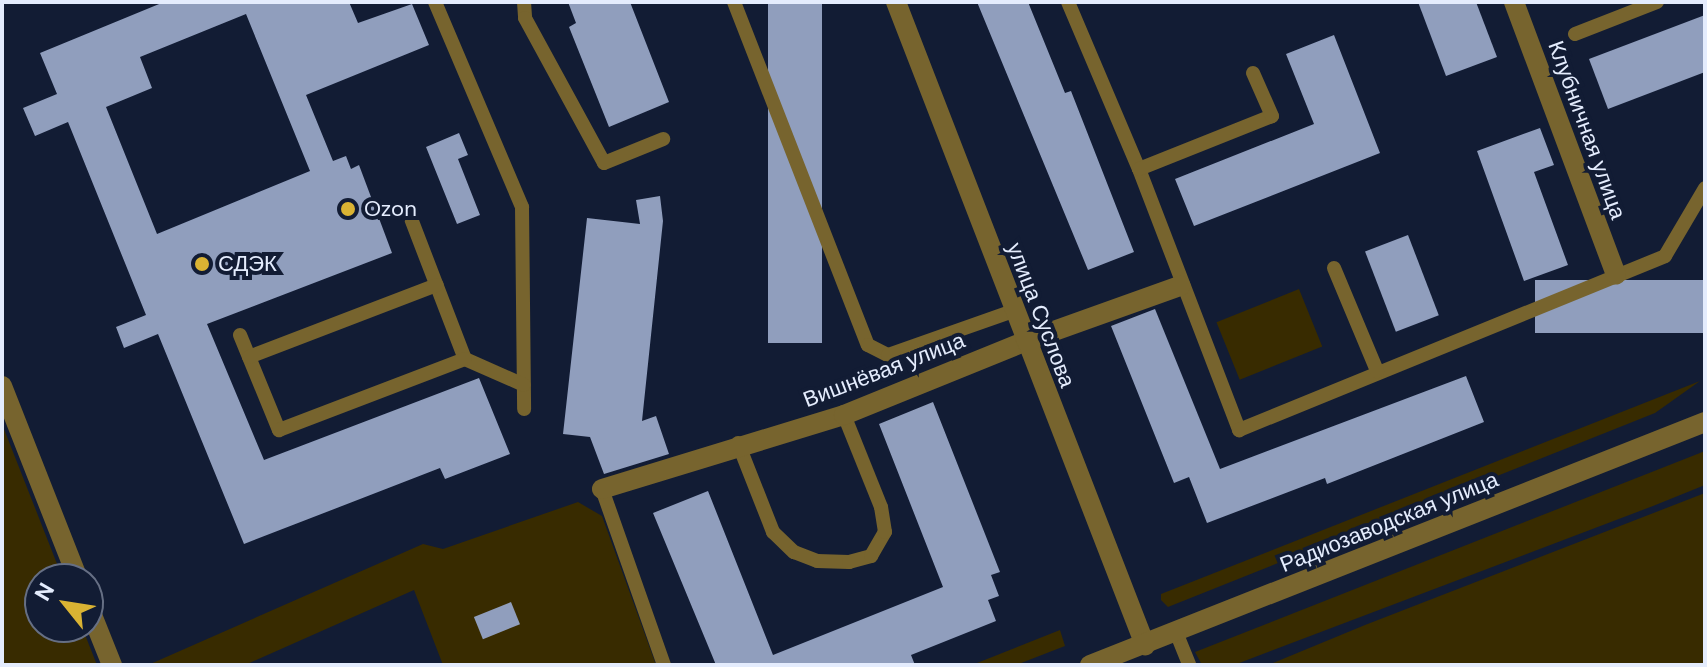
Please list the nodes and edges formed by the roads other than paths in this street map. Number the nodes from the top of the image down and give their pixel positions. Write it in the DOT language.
graph roads {
  1 [pos="435,2"];
  2 [pos="524,2"];
  3 [pos="734,2"];
  4 [pos="896,2"];
  5 [pos="1068,2"];
  6 [pos="1514,2"];
  7 [pos="1657,2"];
  8 [pos="1575,34"];
  9 [pos="1253,73"];
  10 [pos="663,139"];
  11 [pos="1139,169"];
  12 [pos="1705,188"];
  13 [pos="410,216"];
  14 [pos="1334,268"];
  15 [pos="1616,275"];
  16 [pos="437,285"];
  17 [pos="1180,286"];
  18 [pos="1013,311"];
  19 [pos="240,335"];
  20 [pos="1026,341"];
  21 [pos="249,357"];
  22 [pos="465,359"];
  23 [pos="1377,371"];
  24 [pos="524,385"];
  25 [pos="2,386"];
  26 [pos="524,409"];
  27 [pos="844,415"];
  28 [pos="1705,422"];
  29 [pos="738,443"];
  30 [pos="602,489"];
  31 [pos="72,563"];
  32 [pos="1176,632"];
  33 [pos="103,643"];
  34 [pos="1145,645"];
  35 [pos="112,665"];
  36 [pos="664,665"];
  37 [pos="1090,665"];
  38 [pos="1189,665"];
  1 -- 24 [label="lane"];
  2 -- 10 [label="lane"];
  3 -- 18 [label="lane"];
  4 -- 18 [label="street, улица Суслова"];
  5 -- 11 [label="lane"];
  6 -- 15 [label="street, Клубничная улица"];
  7 -- 8 [label="lane"];
  9 -- 11 [label="lane"];
  11 -- 17 [label="lane"];
  12 -- 15 [label="lane"];
  13 -- 16 [label="lane"];
  14 -- 23 [label="lane"];
  15 -- 23 [label="lane"];
  16 -- 21 [label="lane"];
  16 -- 22 [label="lane"];
  17 -- 20 [label="street, Вишнёвая улица"];
  17 -- 23 [label="lane"];
  18 -- 20 [label="street, улица Суслова"];
  19 -- 21 [label="lane"];
  20 -- 27 [label="street, Вишнёвая улица"];
  20 -- 34 [label="street, улица Суслова"];
  21 -- 22 [label="lane"];
  22 -- 24 [label="lane"];
  24 -- 26 [label="lane"];
  25 -- 31 [label="street"];
  27 -- 29 [label="street, Вишнёвая улица"];
  27 -- 29 [label="lane"];
  28 -- 32 [label="street, Радиозаводская улица"];
  29 -- 30 [label="street, Вишнёвая улица"];
  30 -- 36 [label="lane"];
  32 -- 34 [label="street, Радиозаводская улица"];
  32 -- 38 [label="lane"];
  33 -- 35 [label="street"];
  34 -- 37 [label="street, Радиозаводская улица"];
}
